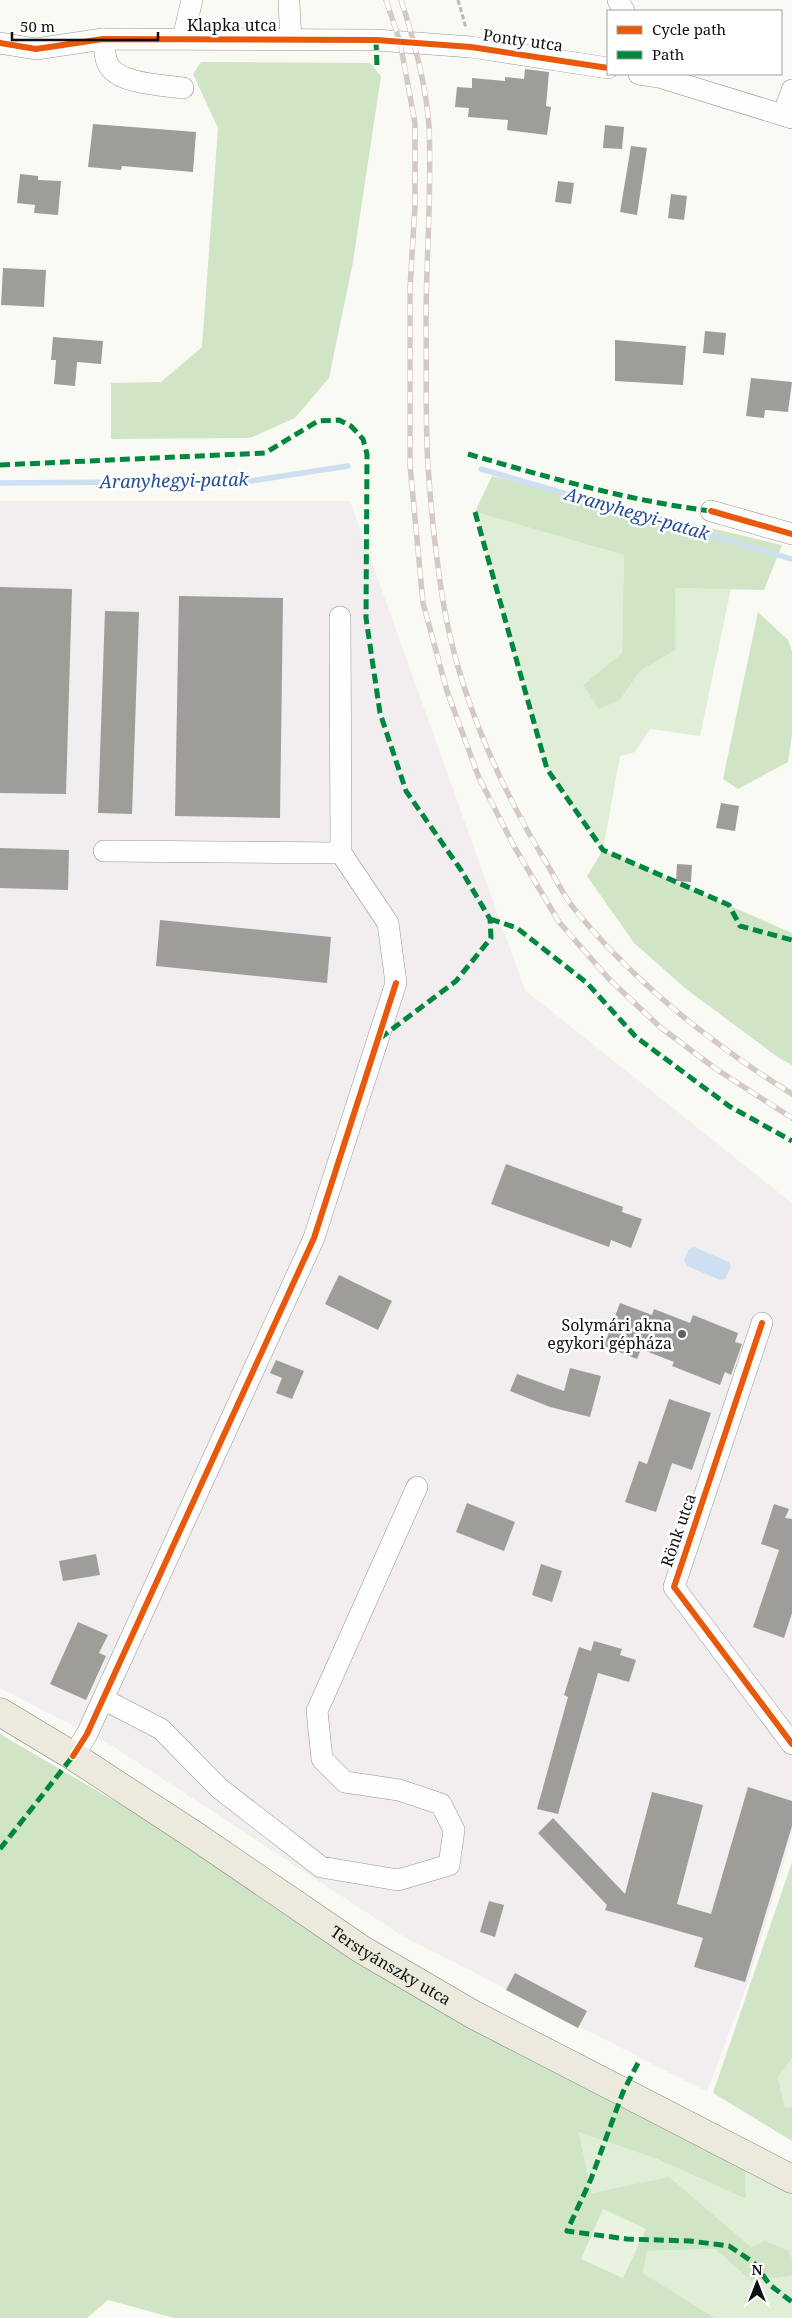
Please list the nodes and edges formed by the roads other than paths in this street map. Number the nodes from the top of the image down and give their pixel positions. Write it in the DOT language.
graph roads {
  1 [pos="192,0"];
  2 [pos="289,4"];
  3 [pos="183,38"];
  4 [pos="103,39"];
  5 [pos="291,39"];
  6 [pos="0,42"];
  7 [pos="434,44"];
  8 [pos="607,68"];
  9 [pos="652,75"];
  10 [pos="183,88"];
  11 [pos="792,90"];
  12 [pos="787,116"];
  13 [pos="711,511"];
  14 [pos="792,534"];
  15 [pos="340,617"];
  16 [pos="104,851"];
  17 [pos="341,853"];
  18 [pos="762,1323"];
  19 [pos="417,1487"];
  20 [pos="103,1699"];
  21 [pos="5,1715"];
  22 [pos="792,1744"];
  23 [pos="73,1756"];
  24 [pos="792,2179"];
  1 -- 3 [label="street"];
  2 -- 5 [label="street"];
  3 -- 4 [label="street, Klapka utca"];
  3 -- 5 [label="street, Klapka utca"];
  4 -- 6 [label="street, Klapka utca"];
  4 -- 10 [label="street"];
  5 -- 7 [label="street, Klapka utca"];
  7 -- 8 [label="street, Ponty utca"];
  9 -- 12 [label="street"];
  11 -- 12 [label="street"];
  13 -- 14 [label="street"];
  15 -- 17 [label="street"];
  16 -- 17 [label="street"];
  17 -- 20 [label="street"];
  18 -- 22 [label="street, Rönk utca"];
  19 -- 20 [label="street"];
  20 -- 23 [label="street"];
  21 -- 23 [label="main road, Terstyánszky utca"];
  23 -- 24 [label="main road, Terstyánszky utca"];
}
